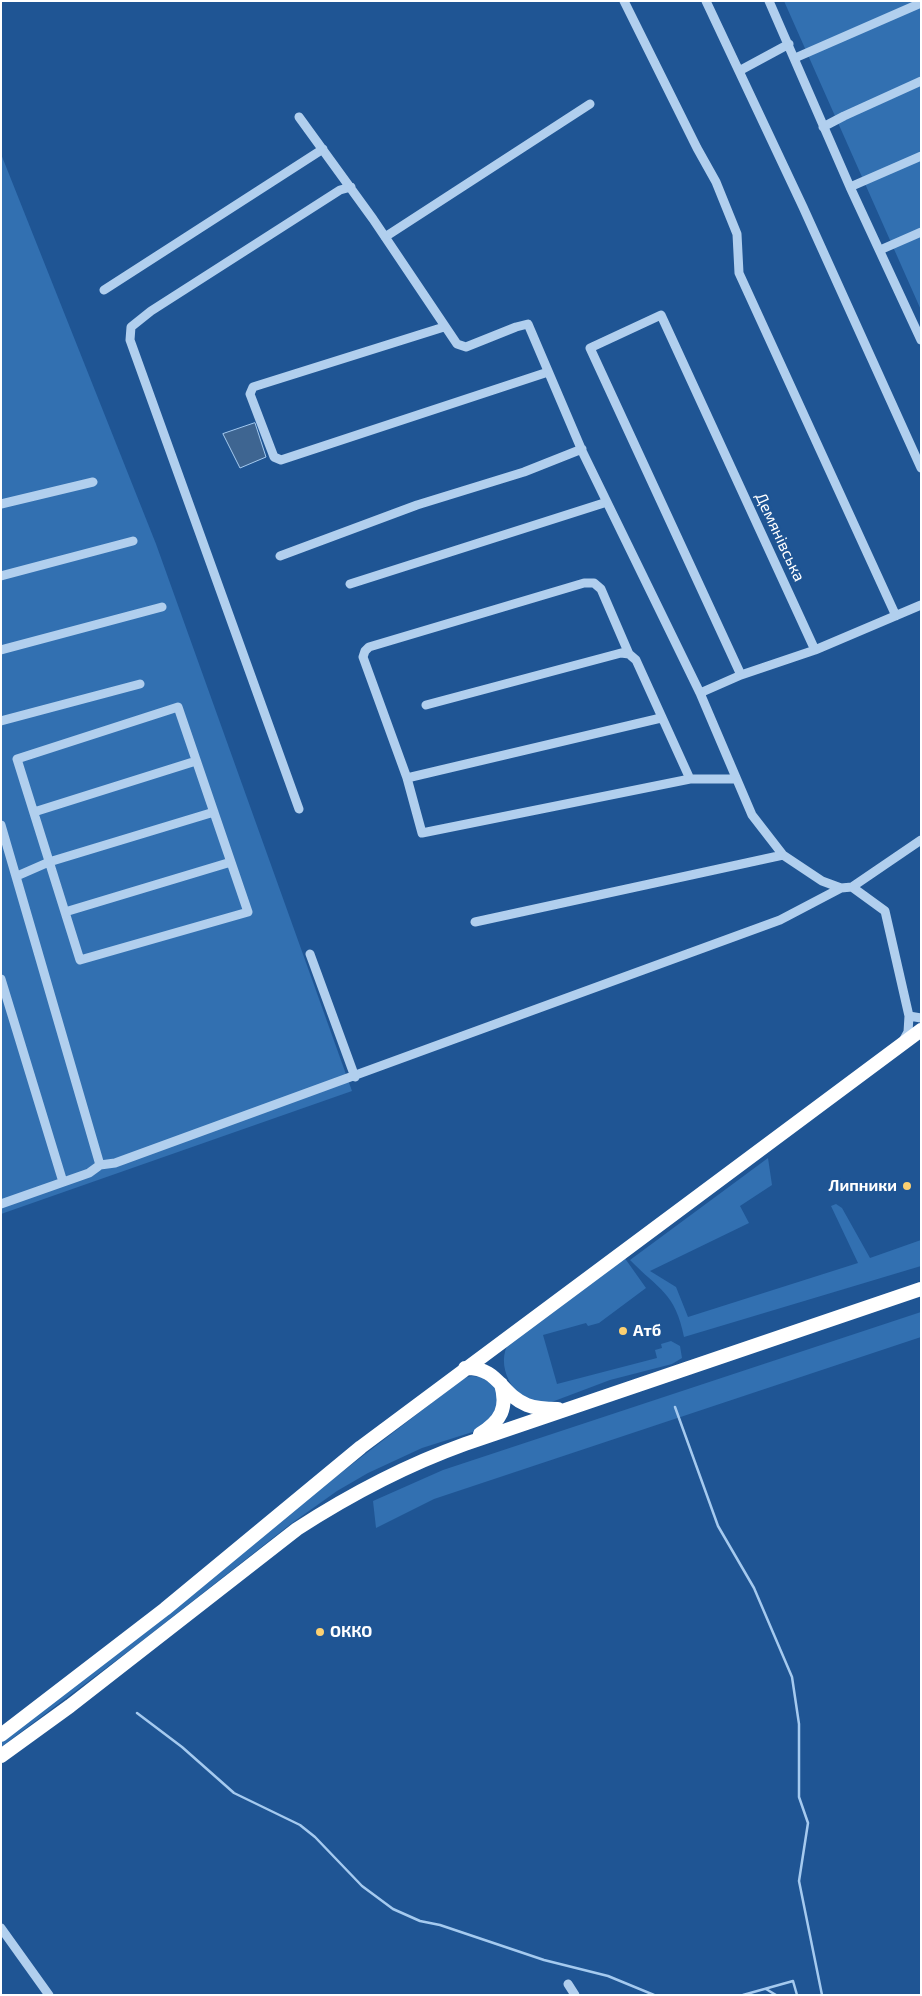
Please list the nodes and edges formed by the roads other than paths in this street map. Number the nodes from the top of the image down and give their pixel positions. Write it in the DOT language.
graph roads {
  1 [pos="624,1"];
  2 [pos="706,1"];
  3 [pos="770,2"];
  4 [pos="921,3"];
  5 [pos="789,44"];
  6 [pos="795,58"];
  7 [pos="739,71"];
  8 [pos="921,81"];
  9 [pos="590,104"];
  10 [pos="299,117"];
  11 [pos="823,127"];
  12 [pos="323,149"];
  13 [pos="921,156"];
  14 [pos="351,187"];
  15 [pos="850,188"];
  16 [pos="921,232"];
  17 [pos="385,237"];
  18 [pos="880,250"];
  19 [pos="104,290"];
  20 [pos="444,327"];
  21 [pos="921,340"];
  22 [pos="548,372"];
  23 [pos="582,449"];
  24 [pos="921,468"];
  25 [pos="93,482"];
  26 [pos="607,502"];
  27 [pos="1,504"];
  28 [pos="133,541"];
  29 [pos="280,556"];
  30 [pos="1,576"];
  31 [pos="350,584"];
  32 [pos="921,605"];
  33 [pos="162,607"];
  34 [pos="896,616"];
  35 [pos="1,650"];
  36 [pos="815,650"];
  37 [pos="629,654"];
  38 [pos="741,676"];
  39 [pos="140,684"];
  40 [pos="700,693"];
  41 [pos="426,705"];
  42 [pos="661,718"];
  43 [pos="1,721"];
  44 [pos="196,761"];
  45 [pos="407,778"];
  46 [pos="690,779"];
  47 [pos="736,779"];
  48 [pos="300,809"];
  49 [pos="34,812"];
  50 [pos="214,812"];
  51 [pos="1,825"];
  52 [pos="921,840"];
  53 [pos="783,856"];
  54 [pos="50,862"];
  55 [pos="231,862"];
  56 [pos="17,876"];
  57 [pos="852,887"];
  58 [pos="841,888"];
  59 [pos="65,912"];
  60 [pos="475,922"];
  61 [pos="310,954"];
  62 [pos="1,979"];
  63 [pos="909,1016"];
  64 [pos="921,1018"];
  65 [pos="921,1030"];
  66 [pos="900,1046"];
  67 [pos="355,1077"];
  68 [pos="100,1165"];
  69 [pos="63,1182"];
  70 [pos="1,1204"];
  71 [pos="921,1289"];
  72 [pos="465,1368"];
  73 [pos="500,1382"];
  74 [pos="566,1410"];
  75 [pos="465,1444"];
  76 [pos="1,1735"];
  77 [pos="1,1756"];
  78 [pos="1,1928"];
  79 [pos="568,1984"];
  80 [pos="49,1995"];
  81 [pos="575,1995"];
  1 -- 34 [label="street"];
  2 -- 7 [label="street"];
  3 -- 5 [label="street"];
  4 -- 6 [label="street"];
  5 -- 6 [label="street"];
  5 -- 7 [label="street"];
  6 -- 11 [label="street"];
  7 -- 24 [label="street"];
  8 -- 11 [label="street"];
  9 -- 17 [label="street"];
  10 -- 12 [label="street"];
  11 -- 15 [label="street"];
  12 -- 14 [label="street"];
  12 -- 19 [label="street"];
  13 -- 15 [label="street"];
  14 -- 17 [label="street"];
  14 -- 48 [label="street"];
  15 -- 18 [label="street"];
  16 -- 18 [label="street"];
  17 -- 20 [label="street"];
  18 -- 21 [label="street"];
  20 -- 22 [label="street"];
  20 -- 22 [label="street"];
  22 -- 23 [label="street"];
  23 -- 26 [label="street"];
  23 -- 29 [label="street"];
  25 -- 27 [label="street"];
  26 -- 31 [label="street"];
  26 -- 40 [label="street"];
  28 -- 30 [label="street"];
  32 -- 34 [label="street"];
  33 -- 35 [label="street"];
  34 -- 36 [label="street"];
  36 -- 38 [label="street"];
  36 -- 38 [label="street, Демянівська"];
  37 -- 41 [label="street"];
  37 -- 42 [label="street"];
  37 -- 45 [label="street"];
  38 -- 40 [label="street"];
  39 -- 43 [label="street"];
  40 -- 47 [label="street"];
  42 -- 45 [label="street"];
  42 -- 46 [label="street"];
  44 -- 49 [label="street"];
  44 -- 49 [label="street"];
  44 -- 50 [label="street"];
  45 -- 46 [label="street"];
  46 -- 47 [label="street"];
  47 -- 53 [label="street"];
  49 -- 54 [label="street"];
  50 -- 54 [label="street"];
  50 -- 55 [label="street"];
  51 -- 56 [label="street"];
  52 -- 57 [label="street"];
  53 -- 58 [label="street"];
  53 -- 60 [label="street"];
  54 -- 56 [label="street"];
  54 -- 59 [label="street"];
  55 -- 59 [label="street"];
  55 -- 59 [label="street"];
  56 -- 68 [label="street"];
  57 -- 58 [label="street"];
  57 -- 63 [label="street"];
  58 -- 67 [label="street"];
  61 -- 67 [label="street"];
  62 -- 69 [label="street"];
  63 -- 64 [label="street"];
  63 -- 66 [label="street"];
  65 -- 66 [label="highway"];
  66 -- 72 [label="highway"];
  67 -- 68 [label="street"];
  68 -- 69 [label="street"];
  69 -- 70 [label="street"];
  71 -- 74 [label="highway"];
  72 -- 73 [label="highway"];
  72 -- 76 [label="highway"];
  73 -- 74 [label="highway"];
  73 -- 75 [label="highway"];
  74 -- 75 [label="highway"];
  75 -- 77 [label="highway"];
  78 -- 80 [label="street"];
  79 -- 81 [label="street"];
}
